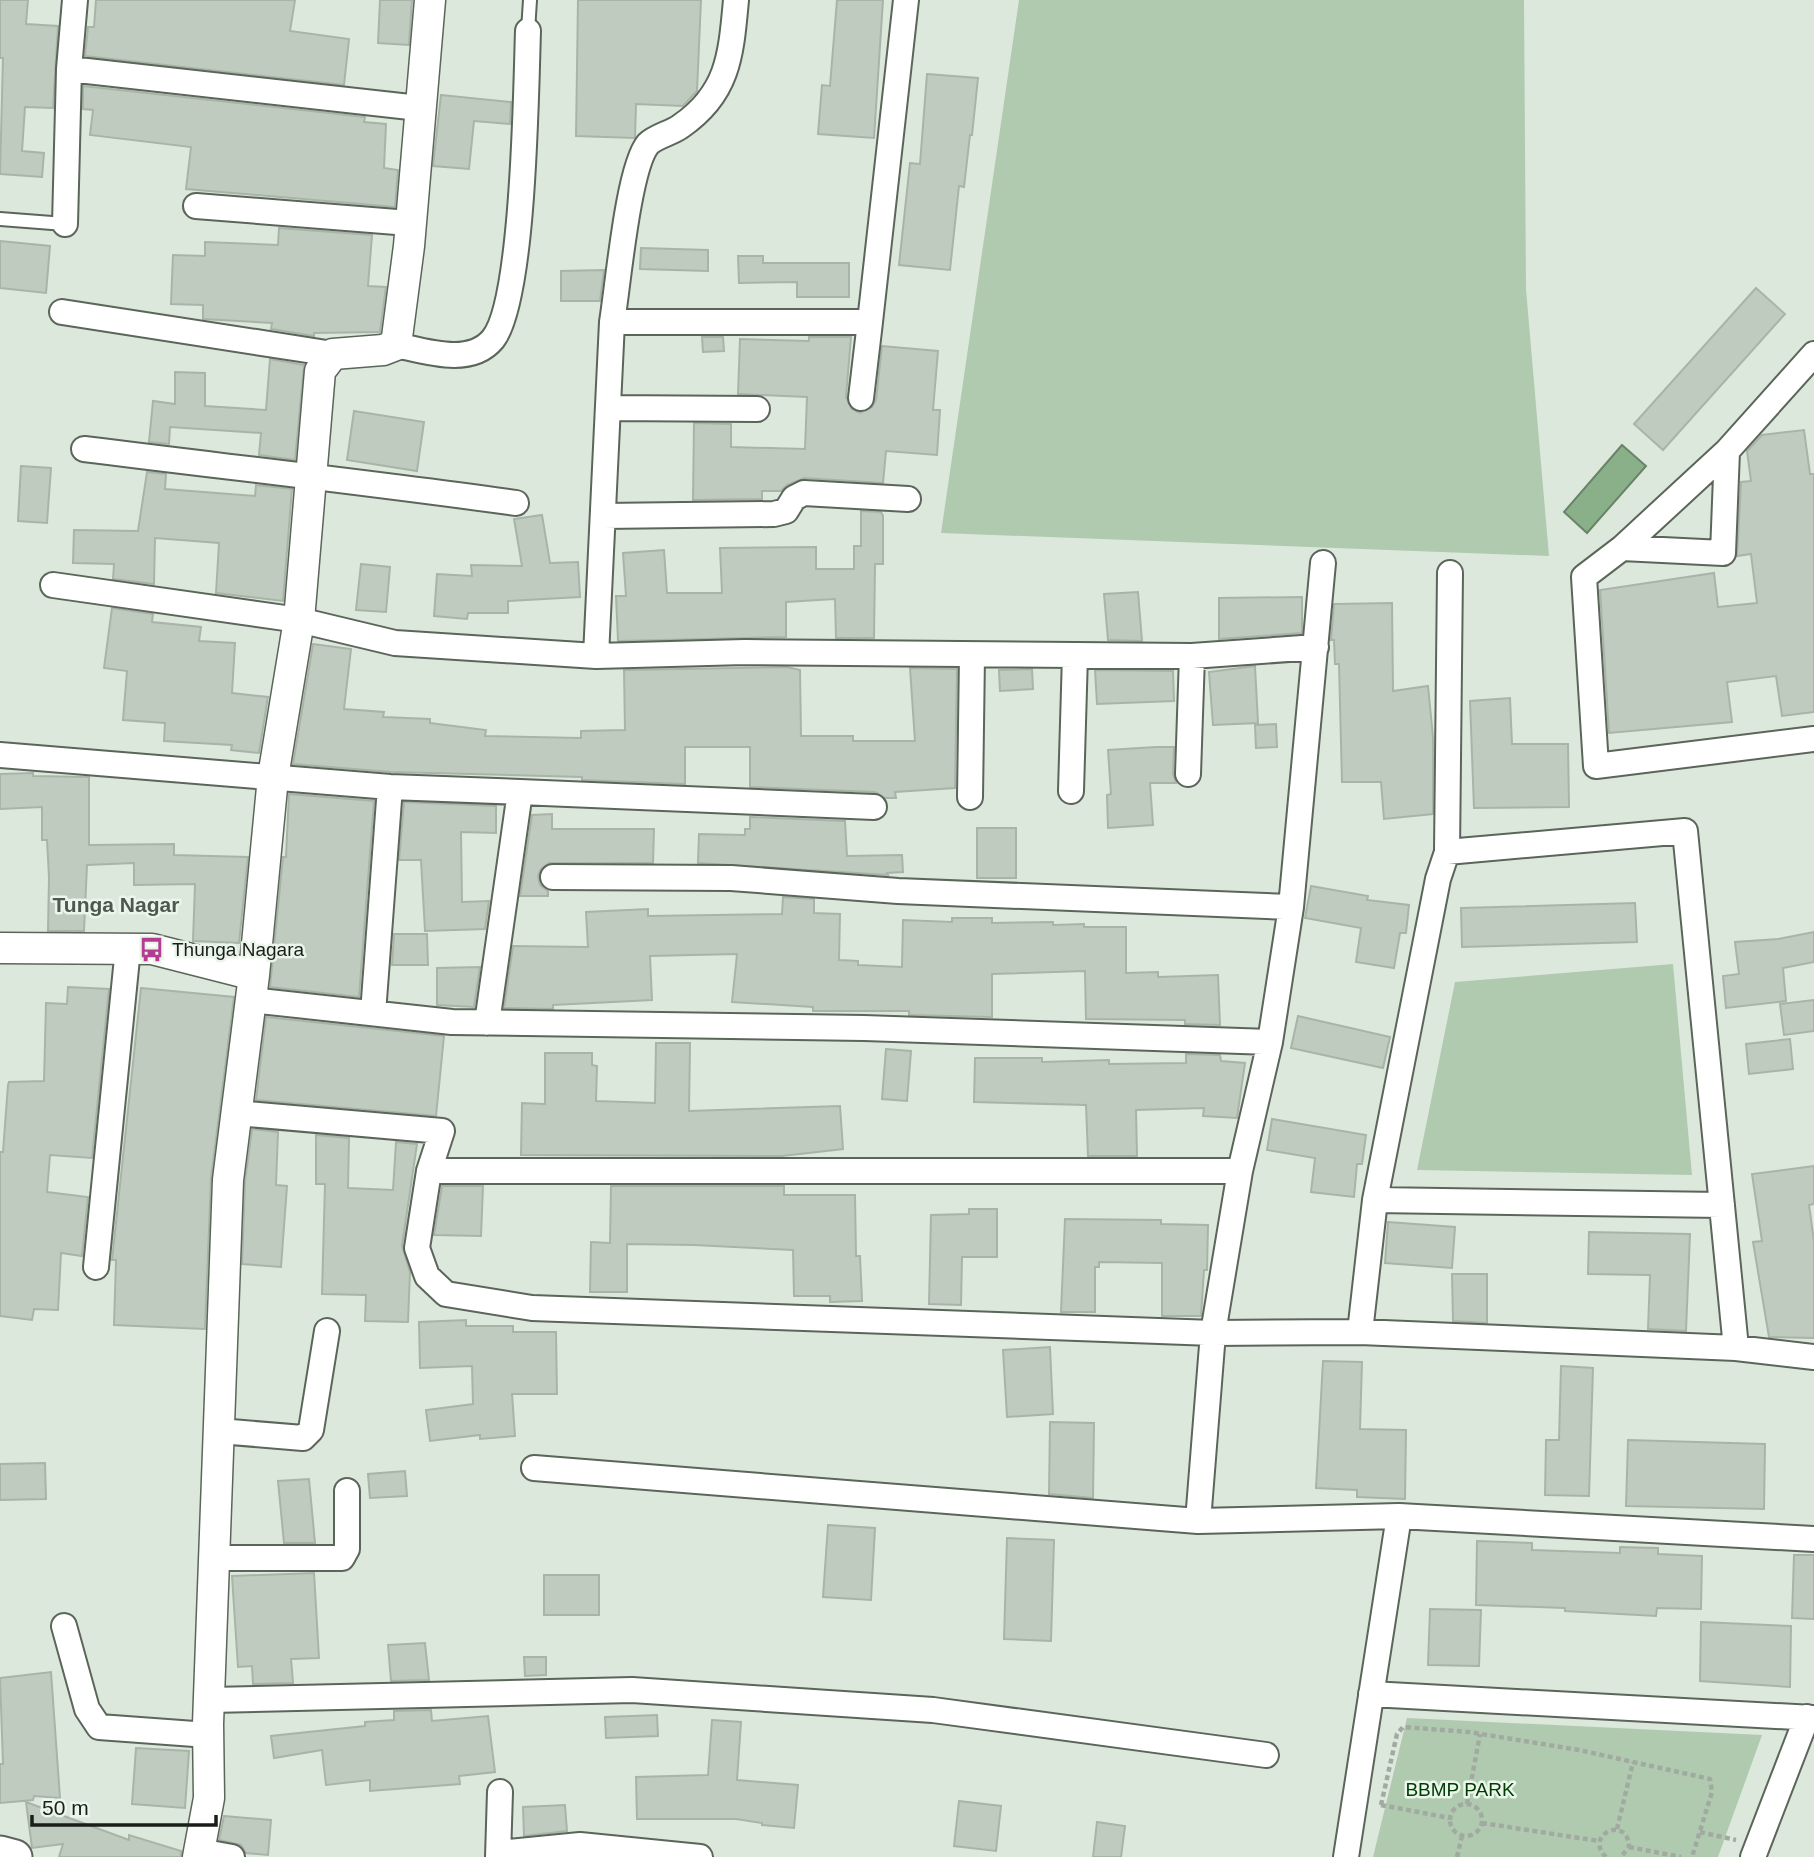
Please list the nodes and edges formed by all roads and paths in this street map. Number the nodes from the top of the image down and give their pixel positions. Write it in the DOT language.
graph roads {
  1 [pos="75,0"];
  2 [pos="430,0"];
  3 [pos="530,0"];
  4 [pos="736,0"];
  5 [pos="906,0"];
  6 [pos="528,31"];
  7 [pos="69,69"];
  8 [pos="419,108"];
  9 [pos="196,206"];
  10 [pos="0,219"];
  11 [pos="409,223"];
  12 [pos="65,224"];
  13 [pos="62,312"];
  14 [pos="612,322"];
  15 [pos="870,322"];
  16 [pos="396,345"];
  17 [pos="333,354"];
  18 [pos="1814,354"];
  19 [pos="861,398"];
  20 [pos="608,408"];
  21 [pos="757,409"];
  22 [pos="84,449"];
  23 [pos="1727,450"];
  24 [pos="311,478"];
  25 [pos="908,499"];
  26 [pos="516,503"];
  27 [pos="603,516"];
  28 [pos="1622,548"];
  29 [pos="1323,563"];
  30 [pos="1450,573"];
  31 [pos="53,585"];
  32 [pos="299,620"];
  33 [pos="1316,647"];
  34 [pos="972,655"];
  35 [pos="596,656"];
  36 [pos="1075,656"];
  37 [pos="1192,656"];
  38 [pos="1814,739"];
  39 [pos="0,755"];
  40 [pos="1188,774"];
  41 [pos="273,777"];
  42 [pos="390,787"];
  43 [pos="1071,791"];
  44 [pos="520,792"];
  45 [pos="970,797"];
  46 [pos="874,807"];
  47 [pos="1447,852"];
  48 [pos="553,877"];
  49 [pos="1291,907"];
  50 [pos="0,948"];
  51 [pos="128,948"];
  52 [pos="253,988"];
  53 [pos="373,1013"];
  54 [pos="487,1023"];
  55 [pos="1270,1042"];
  56 [pos="236,1114"];
  57 [pos="429,1171"];
  58 [pos="1240,1171"];
  59 [pos="1375,1200"];
  60 [pos="1722,1205"];
  61 [pos="96,1267"];
  62 [pos="327,1331"];
  63 [pos="1360,1332"];
  64 [pos="1213,1333"];
  65 [pos="1736,1348"];
  66 [pos="1814,1357"];
  67 [pos="219,1430"];
  68 [pos="534,1468"];
  69 [pos="348,1491"];
  70 [pos="1399,1516"];
  71 [pos="1198,1521"];
  72 [pos="1814,1539"];
  73 [pos="215,1558"];
  74 [pos="64,1626"];
  75 [pos="1371,1694"];
  76 [pos="210,1700"];
  77 [pos="1810,1718"];
  78 [pos="1480,1734"];
  79 [pos="208,1735"];
  80 [pos="1266,1755"];
  81 [pos="1633,1762"];
  82 [pos="500,1792"];
  83 [pos="1467,1804"];
  84 [pos="1381,1805"];
  85 [pos="1378,1818"];
  86 [pos="1450,1818"];
  87 [pos="1482,1823"];
  88 [pos="1617,1829"];
  89 [pos="1700,1832"];
  90 [pos="1462,1836"];
  91 [pos="1599,1841"];
  92 [pos="1629,1847"];
  93 [pos="1755,1851"];
  94 [pos="0,1853"];
  95 [pos="198,1854"];
  96 [pos="499,1855"];
  97 [pos="15,1857"];
  98 [pos="232,1857"];
  99 [pos="700,1857"];
  100 [pos="1346,1857"];
  101 [pos="1457,1857"];
  102 [pos="1606,1857"];
  103 [pos="1621,1857"];
  104 [pos="1681,1857"];
  105 [pos="1692,1857"];
  1 -- 7 [label="street"];
  2 -- 8 [label="street"];
  3 -- 6 [label="lane"];
  4 -- 14 [label="street"];
  5 -- 15 [label="street"];
  6 -- 16 [label="street"];
  7 -- 8 [label="street"];
  7 -- 12 [label="street"];
  8 -- 11 [label="street"];
  9 -- 11 [label="street"];
  10 -- 12 [label="lane"];
  11 -- 16 [label="street"];
  13 -- 17 [label="street"];
  14 -- 15 [label="street"];
  14 -- 20 [label="street"];
  15 -- 19 [label="street"];
  16 -- 17 [label="street"];
  17 -- 24 [label="street"];
  18 -- 23 [label="street"];
  20 -- 21 [label="street"];
  20 -- 27 [label="street"];
  22 -- 24 [label="street"];
  23 -- 28 [label="street"];
  23 -- 28 [label="street"];
  24 -- 26 [label="street"];
  24 -- 32 [label="street"];
  25 -- 27 [label="street"];
  27 -- 35 [label="street"];
  28 -- 38 [label="street"];
  29 -- 33 [label="street"];
  30 -- 47 [label="street"];
  31 -- 32 [label="street"];
  32 -- 35 [label="street"];
  32 -- 41 [label="street"];
  33 -- 37 [label="street"];
  33 -- 49 [label="street"];
  34 -- 35 [label="street"];
  34 -- 36 [label="street"];
  34 -- 45 [label="street"];
  36 -- 37 [label="street"];
  36 -- 43 [label="street"];
  37 -- 40 [label="street"];
  39 -- 41 [label="street"];
  41 -- 42 [label="street"];
  41 -- 52 [label="street"];
  42 -- 44 [label="street"];
  42 -- 53 [label="street"];
  44 -- 46 [label="street"];
  44 -- 54 [label="street"];
  47 -- 59 [label="street"];
  47 -- 60 [label="street"];
  48 -- 49 [label="street"];
  49 -- 55 [label="street"];
  50 -- 51 [label="street"];
  51 -- 52 [label="street"];
  51 -- 61 [label="street"];
  52 -- 53 [label="street"];
  52 -- 56 [label="street"];
  53 -- 54 [label="street"];
  54 -- 55 [label="street"];
  55 -- 58 [label="street"];
  56 -- 57 [label="street"];
  56 -- 67 [label="street"];
  57 -- 58 [label="street"];
  57 -- 64 [label="street"];
  58 -- 64 [label="street"];
  59 -- 60 [label="street"];
  59 -- 63 [label="street"];
  60 -- 65 [label="street"];
  62 -- 67 [label="street"];
  63 -- 64 [label="street"];
  63 -- 65 [label="street"];
  64 -- 71 [label="street"];
  65 -- 66 [label="street"];
  67 -- 73 [label="street"];
  68 -- 71 [label="street"];
  69 -- 73 [label="street"];
  70 -- 71 [label="street"];
  70 -- 72 [label="street"];
  70 -- 75 [label="street"];
  73 -- 76 [label="street"];
  74 -- 79 [label="street"];
  75 -- 77 [label="street"];
  75 -- 100 [label="street"];
  76 -- 79 [label="street"];
  76 -- 80 [label="street"];
  77 -- 93 [label="street"];
  78 -- 81 [label="path"];
  78 -- 83 [label="path"];
  78 -- 84 [label="path"];
  79 -- 95 [label="street"];
  81 -- 88 [label="path"];
  81 -- 89 [label="path"];
  82 -- 96 [label="street"];
  83 -- 86 [label="path"];
  83 -- 87 [label="path"];
  84 -- 85 [label="path"];
  84 -- 86 [label="path"];
  86 -- 90 [label="path"];
  87 -- 90 [label="path"];
  87 -- 91 [label="path"];
  88 -- 91 [label="path"];
  88 -- 92 [label="path"];
  89 -- 93 [label="path"];
  89 -- 105 [label="path"];
  90 -- 101 [label="path"];
  91 -- 102 [label="path"];
  92 -- 103 [label="path"];
  92 -- 104 [label="path"];
  94 -- 97 [label="main road"];
  95 -- 98 [label="street"];
  96 -- 99 [label="street"];
}
